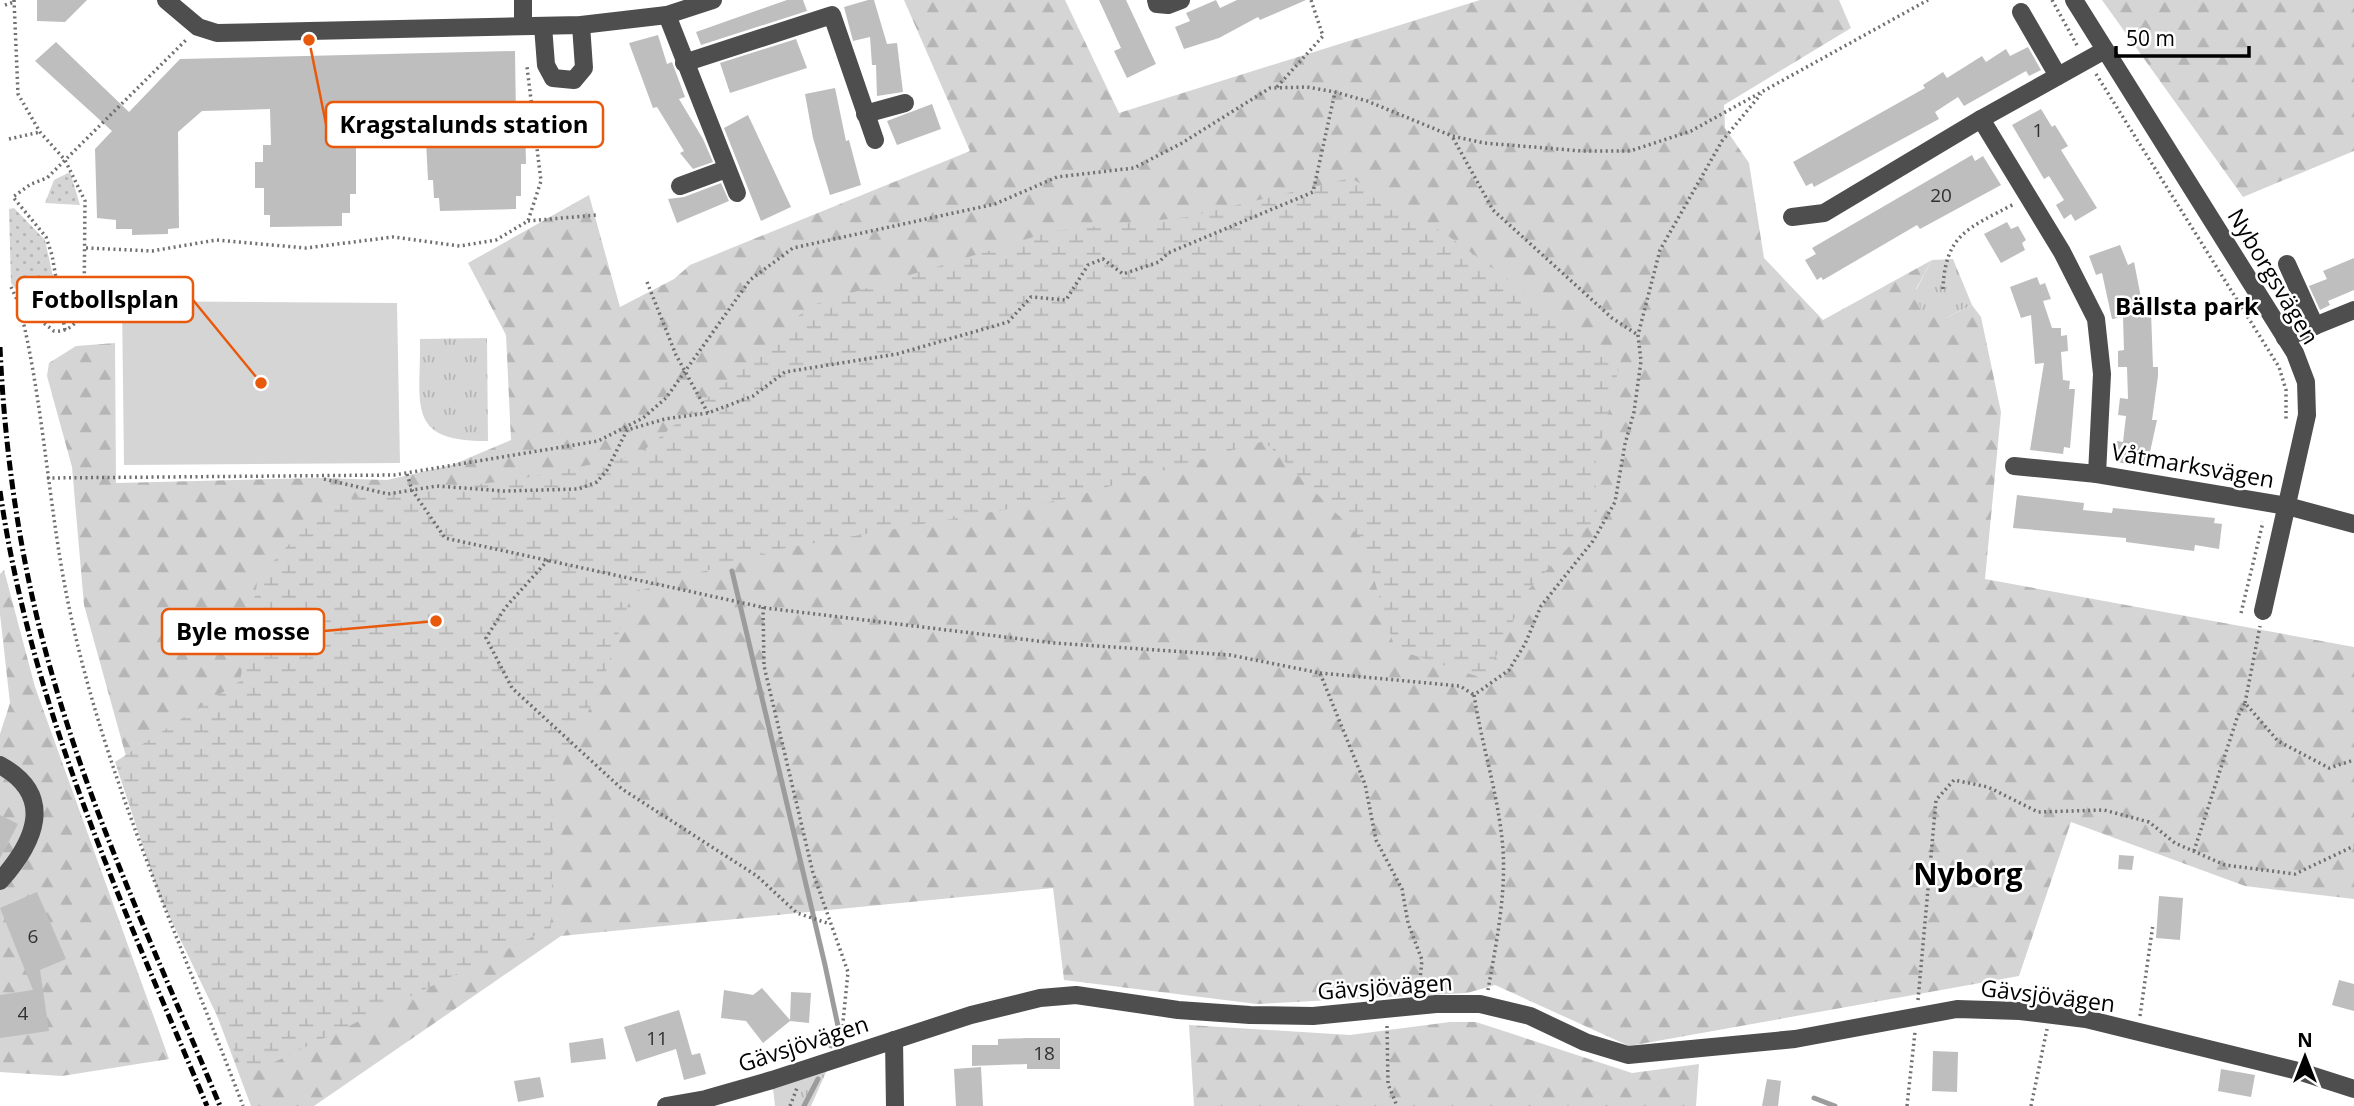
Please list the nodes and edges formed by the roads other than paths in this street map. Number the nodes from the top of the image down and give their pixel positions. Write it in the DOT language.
graph roads {
  1 [pos="166,0"];
  2 [pos="523,0"];
  3 [pos="713,0"];
  4 [pos="1156,0"];
  5 [pos="1181,0"];
  6 [pos="2074,0"];
  7 [pos="830,7"];
  8 [pos="2021,12"];
  9 [pos="667,15"];
  10 [pos="523,26"];
  11 [pos="543,26"];
  12 [pos="581,26"];
  13 [pos="2105,50"];
  14 [pos="684,63"];
  15 [pos="2058,76"];
  16 [pos="905,103"];
  17 [pos="865,114"];
  18 [pos="1981,119"];
  19 [pos="875,140"];
  20 [pos="726,169"];
  21 [pos="680,186"];
  22 [pos="737,193"];
  23 [pos="1792,217"];
  24 [pos="2287,264"];
  25 [pos="2354,310"];
  26 [pos="2315,326"];
  27 [pos="2285,338"];
  28 [pos="2014,466"];
  29 [pos="2097,474"];
  30 [pos="2287,506"];
  31 [pos="2354,524"];
  32 [pos="2263,611"];
  33 [pos="0,765"];
  34 [pos="0,881"];
  35 [pos="894,1040"];
  36 [pos="2354,1089"];
  37 [pos="666,1106"];
  38 [pos="895,1106"];
  1 -- 10 [label="street"];
  2 -- 10 [label="street"];
  3 -- 9 [label="street"];
  4 -- 5 [label="street"];
  6 -- 13 [label="street, Nyborgsvägen"];
  7 -- 14 [label="street"];
  7 -- 17 [label="street"];
  8 -- 15 [label="street"];
  9 -- 12 [label="street"];
  9 -- 14 [label="street"];
  10 -- 11 [label="street"];
  11 -- 12 [label="street"];
  11 -- 12 [label="street"];
  13 -- 15 [label="street"];
  13 -- 27 [label="street, Nyborgsvägen"];
  14 -- 20 [label="street"];
  15 -- 18 [label="street"];
  16 -- 17 [label="street"];
  17 -- 19 [label="street"];
  18 -- 23 [label="street"];
  18 -- 29 [label="street, Våtmarksvägen"];
  20 -- 21 [label="street"];
  20 -- 22 [label="street"];
  24 -- 26 [label="street"];
  25 -- 26 [label="street"];
  26 -- 27 [label="street"];
  27 -- 30 [label="street, Nyborgsvägen"];
  28 -- 29 [label="street"];
  29 -- 30 [label="street, Våtmarksvägen"];
  30 -- 31 [label="street, Våtmarksvägen"];
  30 -- 32 [label="street, Nyborgsvägen"];
  33 -- 34 [label="street"];
  35 -- 36 [label="street, Gävsjövägen"];
  35 -- 37 [label="street, Gävsjövägen"];
  35 -- 38 [label="street"];
}
